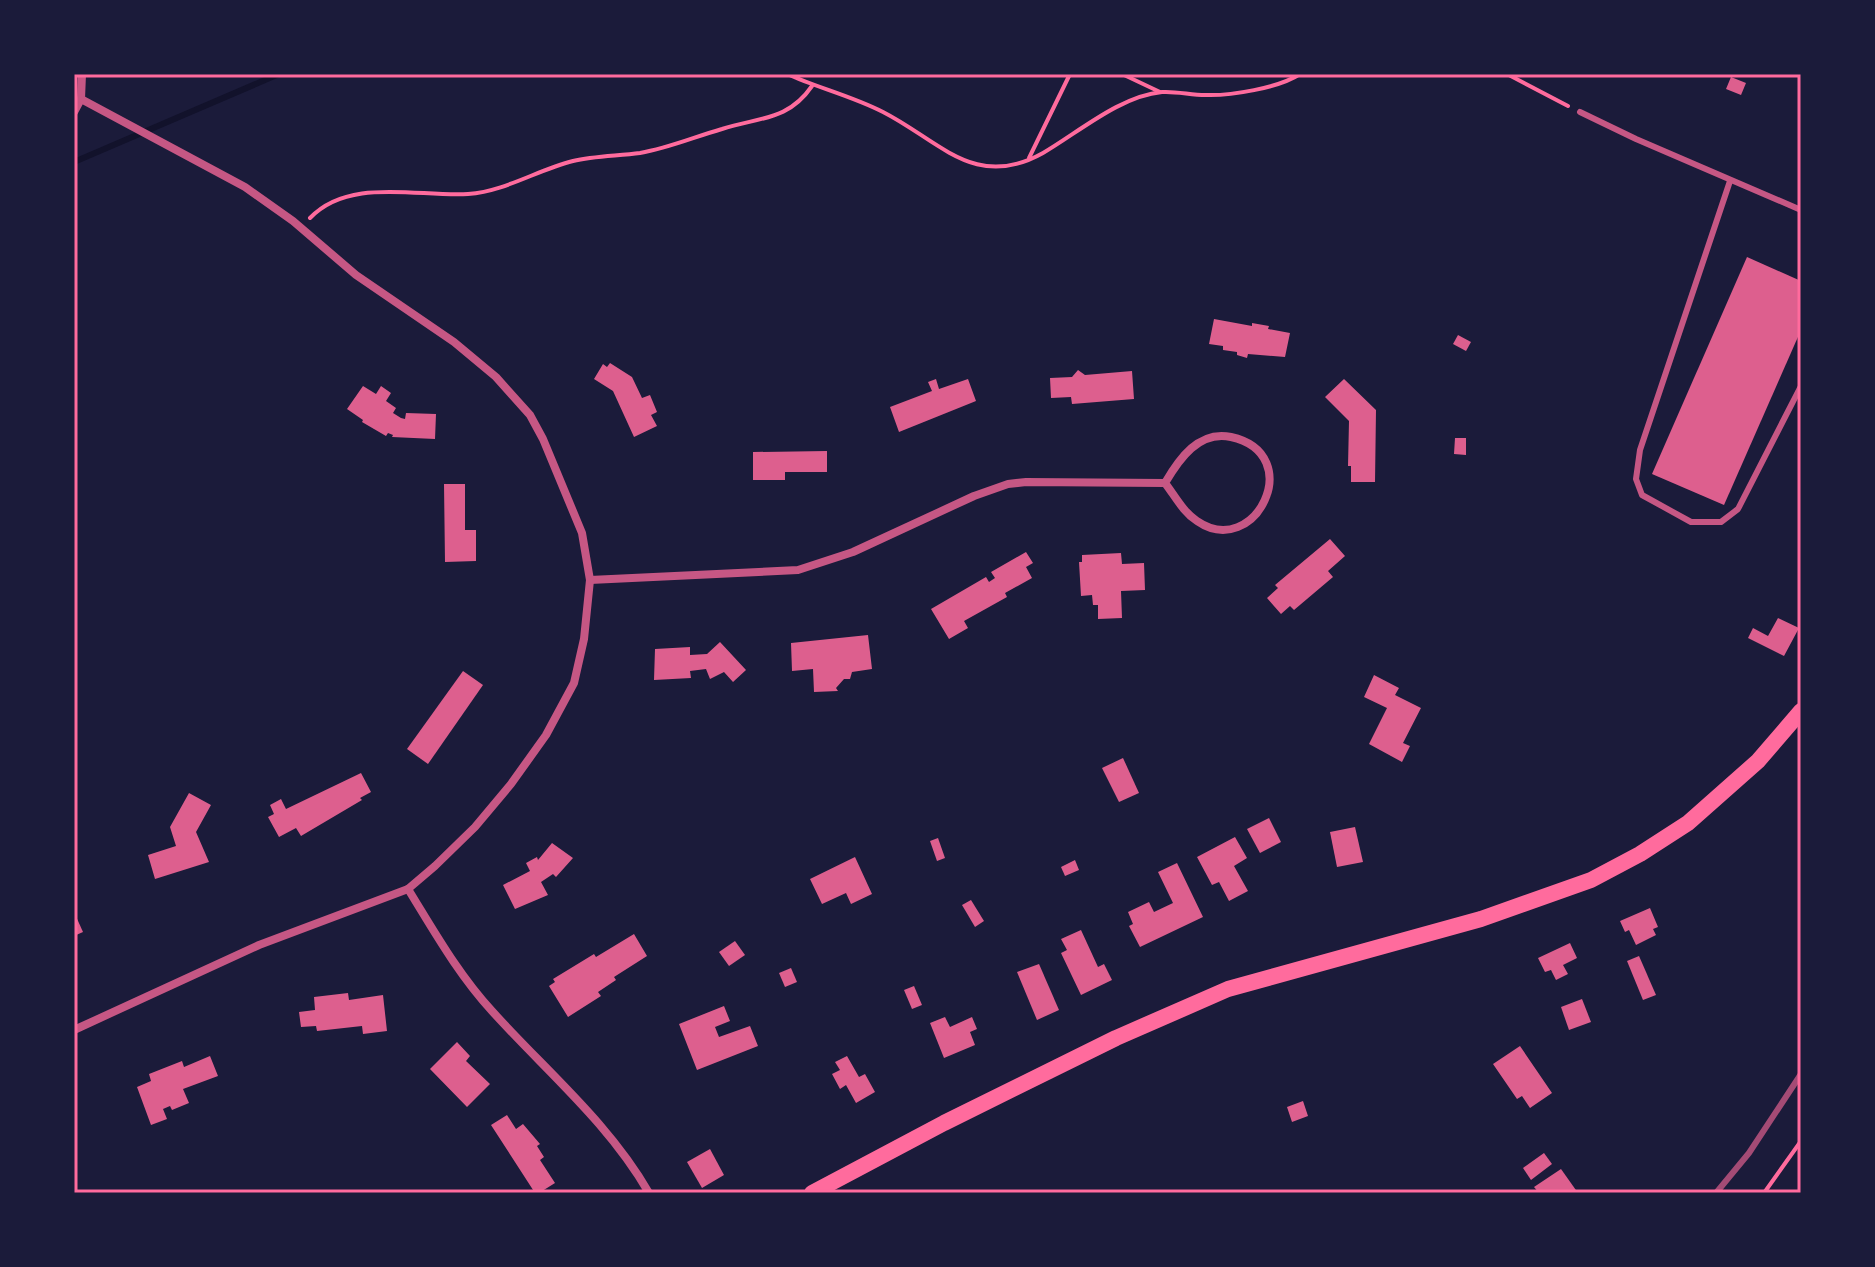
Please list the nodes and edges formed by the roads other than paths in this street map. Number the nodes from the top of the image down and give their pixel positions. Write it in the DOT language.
graph roads {
  1 [pos="82,74"];
  2 [pos="81,99"];
  3 [pos="74,112"];
  4 [pos="1580,112"];
  5 [pos="1730,181"];
  6 [pos="1801,210"];
  7 [pos="1801,386"];
  8 [pos="1165,483"];
  9 [pos="590,580"];
  10 [pos="1801,711"];
  11 [pos="408,889"];
  12 [pos="74,1030"];
  13 [pos="649,1193"];
  14 [pos="812,1193"];
  1 -- 2 [label="street"];
  2 -- 3 [label="street"];
  2 -- 9 [label="street"];
  4 -- 5 [label="lane"];
  5 -- 6 [label="lane"];
  5 -- 7 [label="lane"];
  8 -- 8 [label="street"];
  8 -- 9 [label="street"];
  9 -- 11 [label="street"];
  10 -- 14 [label="main road"];
  11 -- 12 [label="street"];
  11 -- 13 [label="street"];
}
